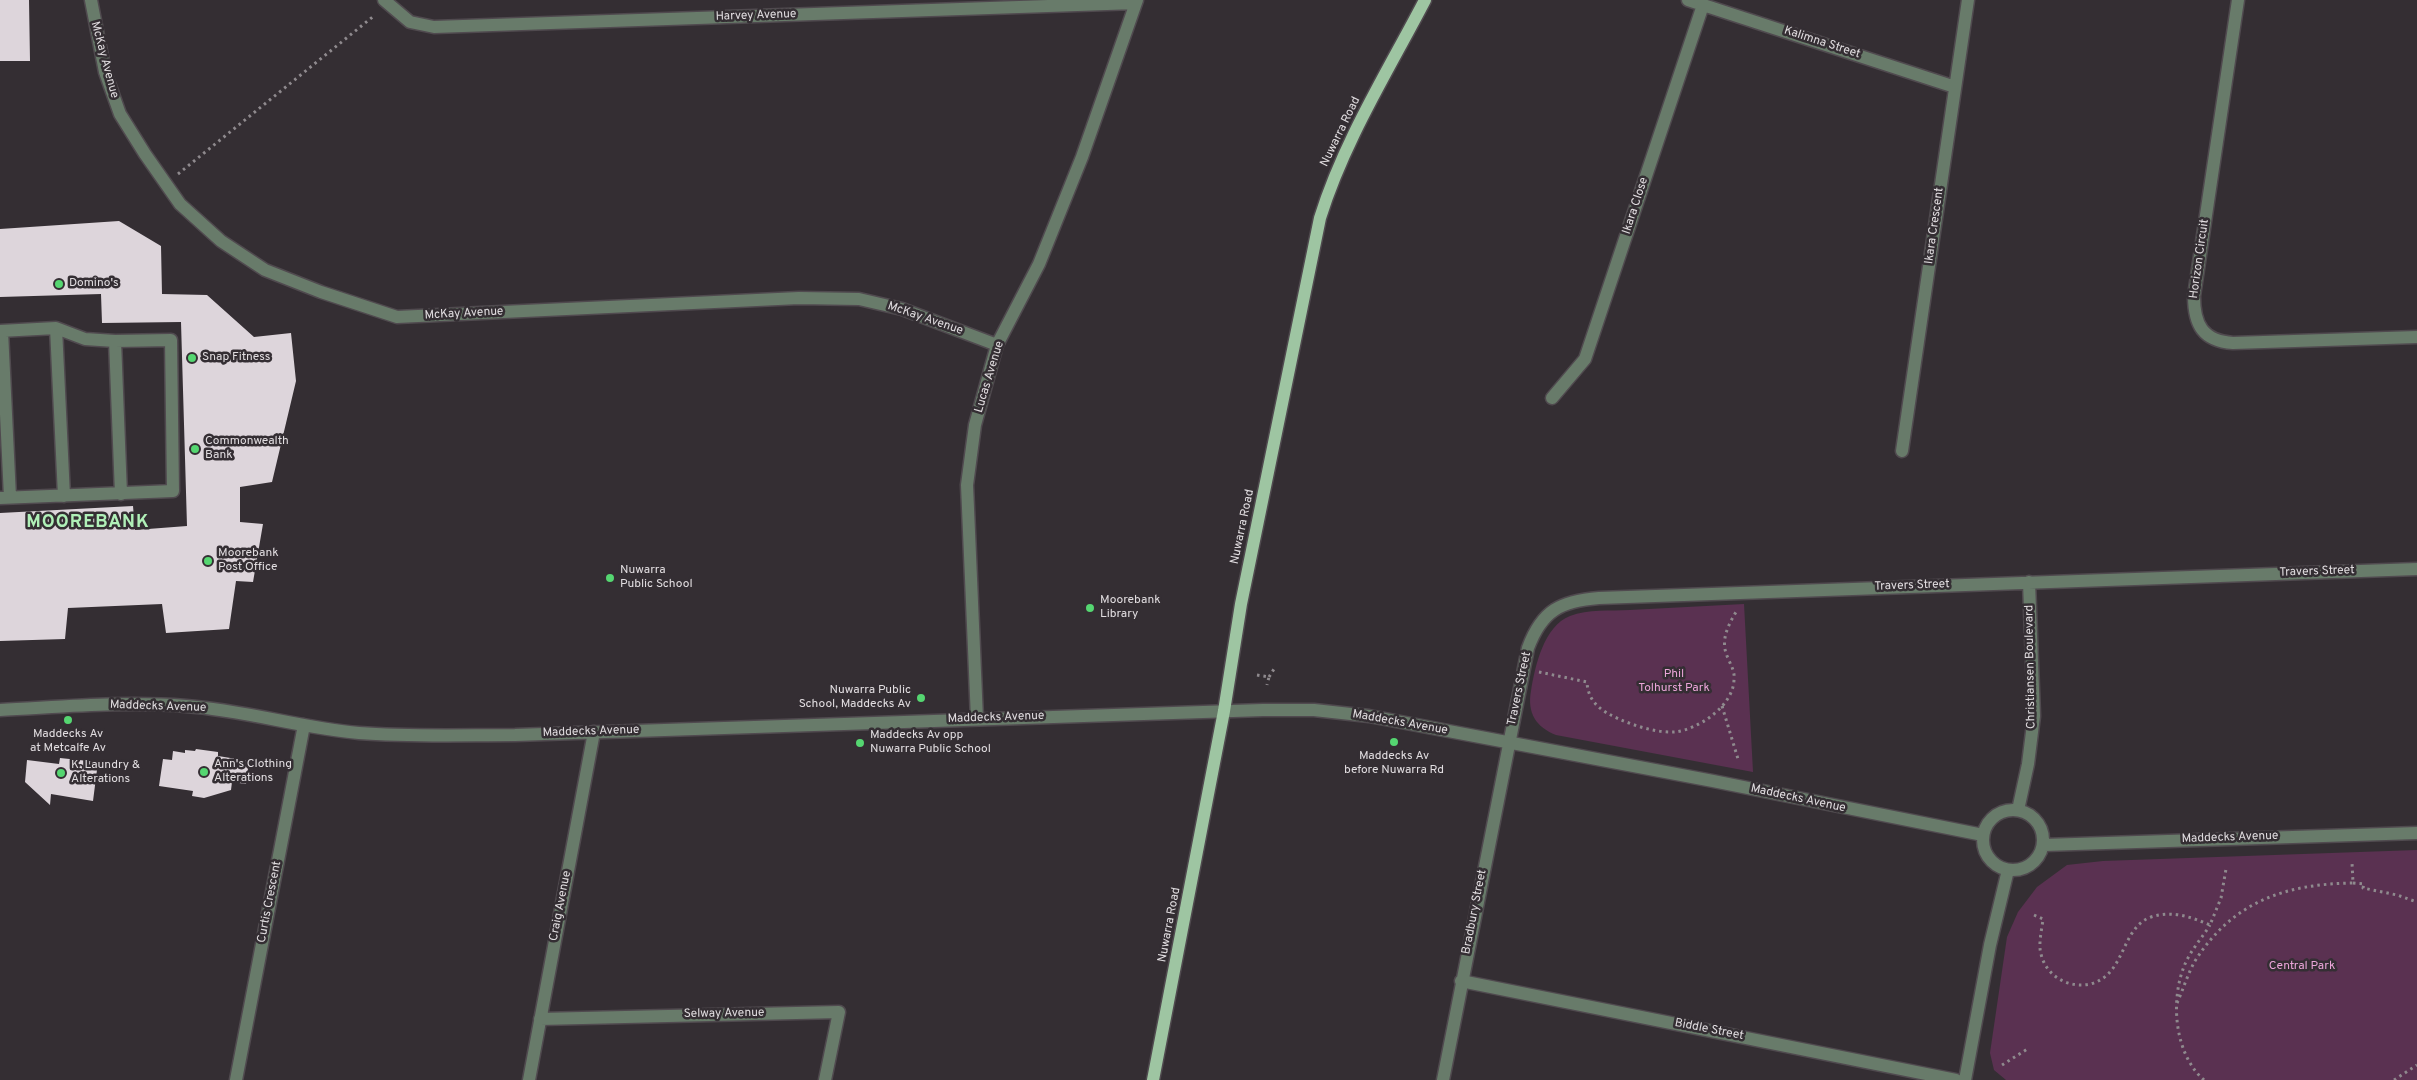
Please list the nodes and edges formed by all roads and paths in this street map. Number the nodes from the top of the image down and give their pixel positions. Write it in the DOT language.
graph roads {
  1 [pos="90,0"];
  2 [pos="821,0"];
  3 [pos="1425,0"];
  4 [pos="1688,0"];
  5 [pos="1968,0"];
  6 [pos="2238,0"];
  7 [pos="386,2"];
  8 [pos="1137,2"];
  9 [pos="1703,5"];
  10 [pos="821,13"];
  11 [pos="1955,87"];
  12 [pos="166,184"];
  13 [pos="56,328"];
  14 [pos="1,331"];
  15 [pos="2417,337"];
  16 [pos="115,341"];
  17 [pos="997,345"];
  18 [pos="1552,398"];
  19 [pos="1902,451"];
  20 [pos="121,494"];
  21 [pos="64,496"];
  22 [pos="5,498"];
  23 [pos="2417,569"];
  24 [pos="2028,582"];
  25 [pos="1736,612"];
  26 [pos="1274,669"];
  27 [pos="1257,675"];
  28 [pos="1556,675"];
  29 [pos="1270,677"];
  30 [pos="1267,685"];
  31 [pos="1722,706"];
  32 [pos="0,710"];
  33 [pos="1224,711"];
  34 [pos="977,719"];
  35 [pos="304,725"];
  36 [pos="594,732"];
  37 [pos="1509,743"];
  38 [pos="1738,759"];
  39 [pos="2018,810"];
  40 [pos="2417,833"];
  41 [pos="1983,836"];
  42 [pos="2044,845"];
  43 [pos="2352,863"];
  44 [pos="2008,870"];
  45 [pos="2226,870"];
  46 [pos="2354,883"];
  47 [pos="2417,902"];
  48 [pos="2034,915"];
  49 [pos="2210,925"];
  50 [pos="1462,981"];
  51 [pos="2177,1003"];
  52 [pos="540,1019"];
  53 [pos="2029,1048"];
  54 [pos="2002,1065"];
  55 [pos="2417,1065"];
  56 [pos="236,1080"];
  57 [pos="529,1080"];
  58 [pos="825,1080"];
  59 [pos="1153,1080"];
  60 [pos="1443,1080"];
  61 [pos="1956,1080"];
  62 [pos="1965,1080"];
  63 [pos="2204,1080"];
  64 [pos="2394,1080"];
  1 -- 12 [label="street, McKay Avenue"];
  2 -- 10 [label="street"];
  3 -- 33 [label="main road, Nuwarra Road"];
  4 -- 9 [label="street, Kalimna Street"];
  5 -- 11 [label="street, Ikara Crescent"];
  6 -- 15 [label="street, Horizon Circuit"];
  7 -- 10 [label="street, Harvey Avenue"];
  7 -- 12 [label="path"];
  8 -- 10 [label="street, Harvey Avenue"];
  8 -- 17 [label="street, Lucas Avenue"];
  9 -- 11 [label="street, Kalimna Street"];
  9 -- 18 [label="street, Ikara Close"];
  11 -- 19 [label="street, Ikara Crescent"];
  12 -- 17 [label="street, McKay Avenue"];
  13 -- 14 [label="street"];
  13 -- 16 [label="street"];
  13 -- 21 [label="street"];
  14 -- 22 [label="street"];
  16 -- 20 [label="street"];
  16 -- 20 [label="street"];
  17 -- 34 [label="street, Lucas Avenue"];
  20 -- 21 [label="street"];
  21 -- 22 [label="street"];
  23 -- 24 [label="street, Travers Street"];
  24 -- 37 [label="street, Travers Street"];
  24 -- 39 [label="street, Christiansen Boulevard"];
  25 -- 31 [label="path"];
  26 -- 29 [label="path"];
  27 -- 29 [label="path"];
  28 -- 31 [label="path"];
  29 -- 30 [label="path"];
  31 -- 38 [label="path"];
  32 -- 35 [label="street, Maddecks Avenue"];
  33 -- 34 [label="street, Maddecks Avenue"];
  33 -- 37 [label="street, Maddecks Avenue"];
  33 -- 59 [label="main road, Nuwarra Road"];
  34 -- 36 [label="street, Maddecks Avenue"];
  35 -- 36 [label="street, Maddecks Avenue"];
  35 -- 56 [label="street, Curtis Crescent"];
  36 -- 52 [label="street, Craig Avenue"];
  37 -- 41 [label="street, Maddecks Avenue"];
  37 -- 50 [label="street, Bradbury Street"];
  39 -- 41 [label="street"];
  39 -- 42 [label="street"];
  40 -- 42 [label="street, Maddecks Avenue"];
  41 -- 44 [label="street"];
  42 -- 44 [label="street"];
  43 -- 46 [label="path"];
  44 -- 62 [label="street"];
  45 -- 49 [label="path"];
  46 -- 47 [label="path"];
  46 -- 51 [label="path"];
  48 -- 49 [label="path"];
  49 -- 51 [label="path"];
  50 -- 60 [label="street, Bradbury Street"];
  50 -- 61 [label="street, Biddle Street"];
  51 -- 63 [label="path"];
  52 -- 57 [label="street, Craig Avenue"];
  52 -- 58 [label="street, Selway Avenue"];
  53 -- 54 [label="path"];
  55 -- 64 [label="path"];
}
